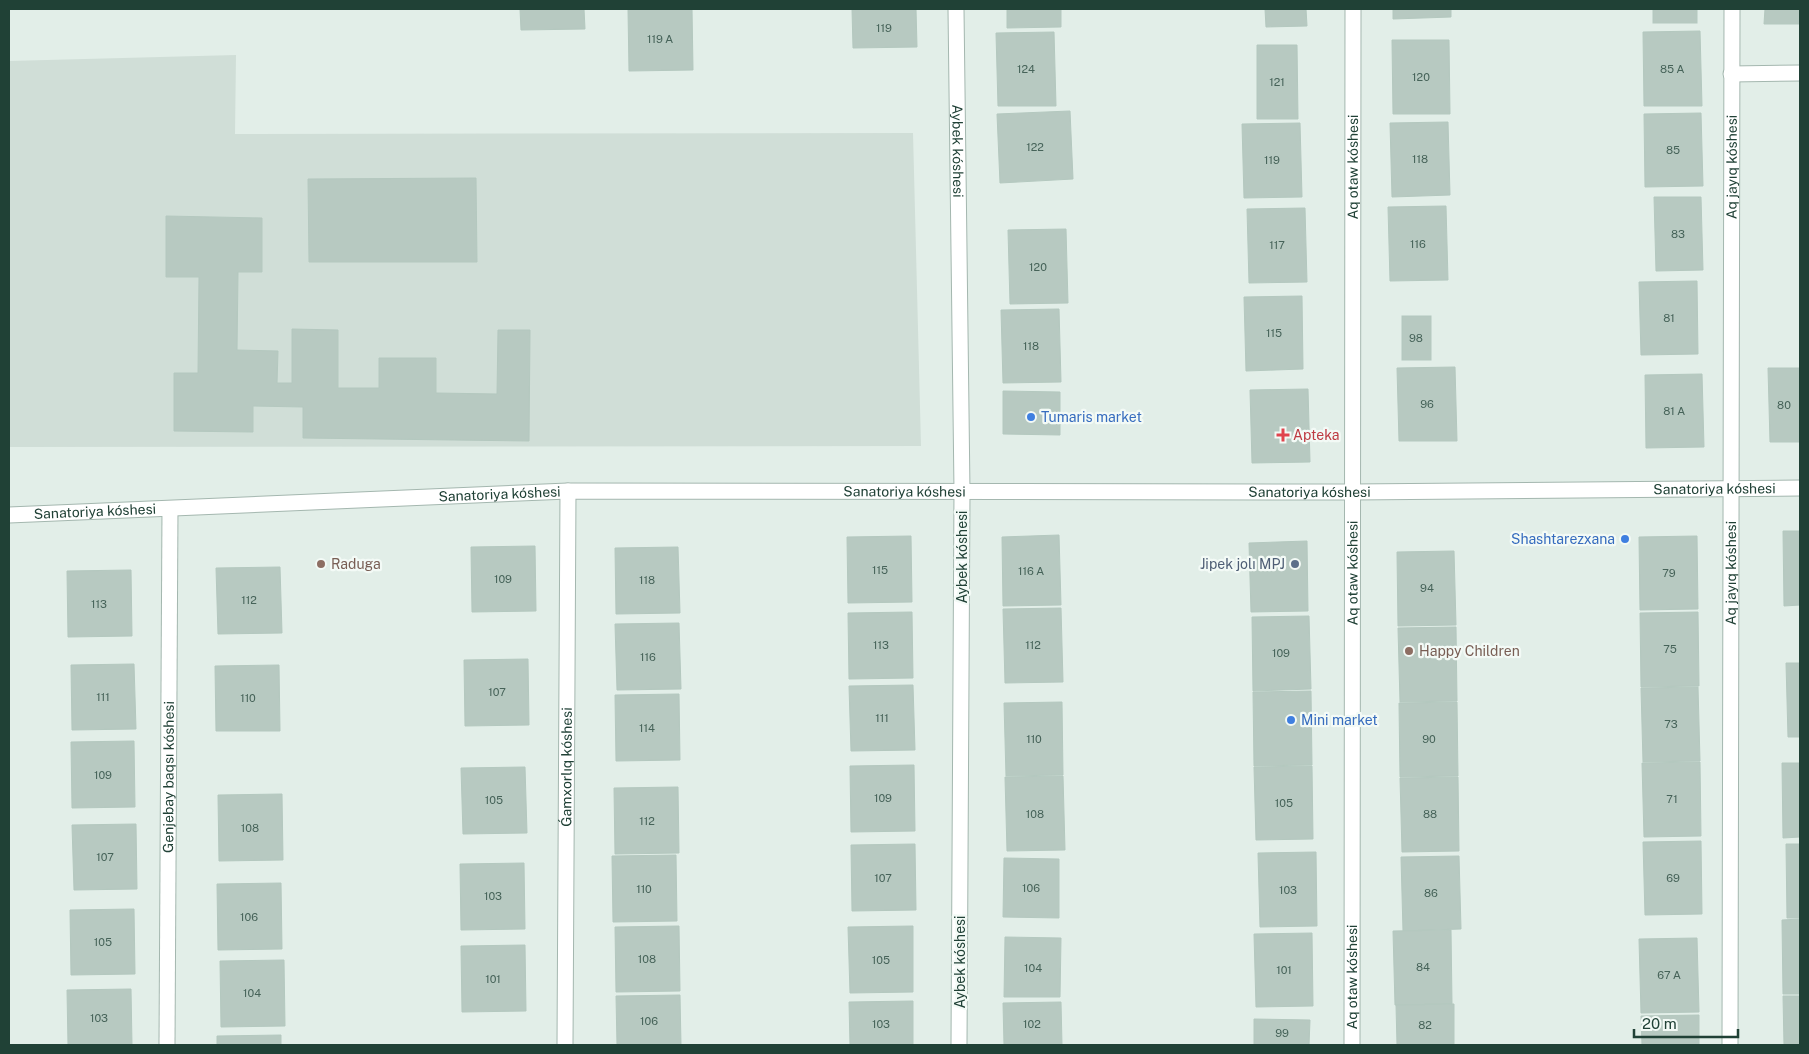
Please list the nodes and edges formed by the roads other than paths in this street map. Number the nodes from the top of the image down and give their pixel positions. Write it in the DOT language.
graph roads {
  1 [pos="956,9"];
  2 [pos="1353,9"];
  3 [pos="1732,9"];
  4 [pos="1800,73"];
  5 [pos="1731,74"];
  6 [pos="1800,488"];
  7 [pos="1730,490"];
  8 [pos="568,491"];
  9 [pos="962,491"];
  10 [pos="1353,492"];
  11 [pos="170,509"];
  12 [pos="9,515"];
  13 [pos="167,1045"];
  14 [pos="565,1045"];
  15 [pos="959,1045"];
  16 [pos="1352,1045"];
  17 [pos="1730,1045"];
  1 -- 9 [label="street, Aybek kóshesi"];
  2 -- 10 [label="street, Aq otaw kóshesi"];
  3 -- 5 [label="street, Aq jayıq kóshesi"];
  4 -- 5 [label="street"];
  5 -- 7 [label="street, Aq jayıq kóshesi"];
  6 -- 7 [label="street, Sanatoriya kóshesi"];
  7 -- 10 [label="street, Sanatoriya kóshesi"];
  7 -- 17 [label="street, Aq jayıq kóshesi"];
  8 -- 9 [label="street, Sanatoriya kóshesi"];
  8 -- 11 [label="street, Sanatoriya kóshesi"];
  8 -- 14 [label="street, Ǵamxorlıq kóshesi"];
  9 -- 10 [label="street, Sanatoriya kóshesi"];
  9 -- 15 [label="street, Aybek kóshesi"];
  10 -- 16 [label="street, Aq otaw kóshesi"];
  11 -- 12 [label="street, Sanatoriya kóshesi"];
  11 -- 13 [label="street, Genjebay baqsı kóshesi"];
}
